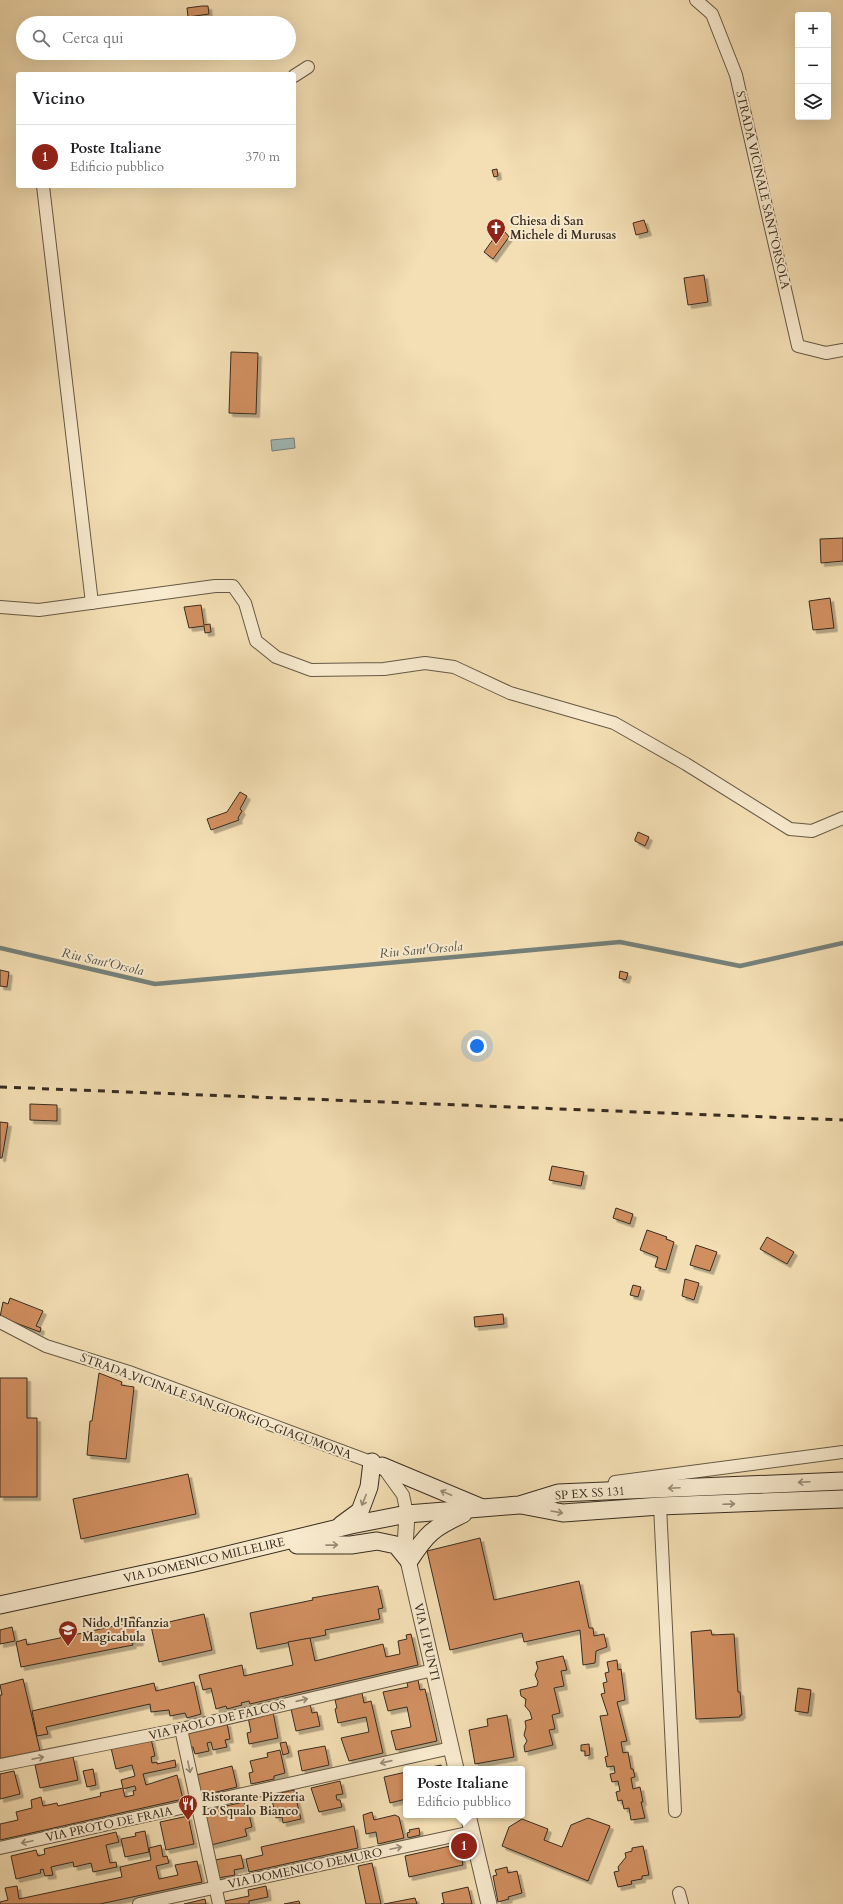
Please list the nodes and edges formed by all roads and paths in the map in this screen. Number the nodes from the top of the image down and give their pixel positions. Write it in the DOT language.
graph roads {
  1 [pos="696,0"];
  2 [pos="308,67"];
  3 [pos="296,75"];
  4 [pos="43,188"];
  5 [pos="843,350"];
  6 [pos="92,603"];
  7 [pos="0,607"];
  8 [pos="843,818"];
  9 [pos="0,1322"];
  10 [pos="843,1452"];
  11 [pos="377,1464"];
  12 [pos="843,1481"];
  13 [pos="612,1491"];
  14 [pos="843,1499"];
  15 [pos="519,1505"];
  16 [pos="660,1506"];
  17 [pos="478,1508"];
  18 [pos="407,1514"];
  19 [pos="336,1529"];
  20 [pos="264,1546"];
  21 [pos="409,1561"];
  22 [pos="0,1605"];
  23 [pos="434,1670"];
  24 [pos="181,1729"];
  25 [pos="451,1748"];
  26 [pos="0,1765"];
  27 [pos="455,1766"];
  28 [pos="197,1804"];
  29 [pos="675,1811"];
  30 [pos="469,1818"];
  31 [pos="472,1832"];
  32 [pos="0,1848"];
  33 [pos="215,1888"];
  34 [pos="139,1904"];
  35 [pos="219,1904"];
  36 [pos="489,1904"];
  1 -- 5 [label="street, STRADA VICINALE SANT'ORSOLA"];
  2 -- 3 [label="street"];
  4 -- 6 [label="street"];
  6 -- 7 [label="street"];
  6 -- 8 [label="street"];
  9 -- 11 [label="street, STRADA VICINALE SAN GIORGIO-GIAGUMONA"];
  10 -- 13 [label="street"];
  17 -- 11 [label="main road, one-way"];
  11 -- 18 [label="street"];
  11 -- 19 [label="main road, one-way"];
  12 -- 13 [label="main road, SP EX SS 131, one-way"];
  13 -- 15 [label="main road, SP EX SS 131"];
  16 -- 14 [label="main road, SP EX SS 131, one-way"];
  15 -- 16 [label="main road, SP EX SS 131, one-way"];
  15 -- 17 [label="main road, VIA DOMENICO MILLELIRE"];
  16 -- 29 [label="street"];
  17 -- 18 [label="main road, VIA DOMENICO MILLELIRE"];
  17 -- 21 [label="main road"];
  18 -- 19 [label="main road, VIA DOMENICO MILLELIRE"];
  18 -- 21 [label="street, VIA LI PUNTI"];
  19 -- 20 [label="main road, VIA DOMENICO MILLELIRE"];
  20 -- 21 [label="main road, one-way"];
  20 -- 22 [label="main road, VIA DOMENICO MILLELIRE"];
  21 -- 23 [label="street, VIA LI PUNTI"];
  24 -- 23 [label="street, VIA PAOLO DE FALCOS, one-way"];
  23 -- 25 [label="street, VIA LI PUNTI"];
  26 -- 24 [label="street, VIA PAOLO DE FALCOS, one-way"];
  24 -- 28 [label="street, one-way"];
  25 -- 27 [label="street, VIA LI PUNTI"];
  25 -- 28 [label="street, VIA PROTO DE FRAIA, one-way"];
  28 -- 32 [label="street, VIA PROTO DE FRAIA, one-way"];
  28 -- 33 [label="street"];
  30 -- 31 [label="street"];
  33 -- 31 [label="street, VIA DOMENICO DEMURO, one-way"];
  31 -- 36 [label="street"];
  33 -- 34 [label="street, VIA DOMENICO DEMURO"];
  33 -- 35 [label="street"];
}
